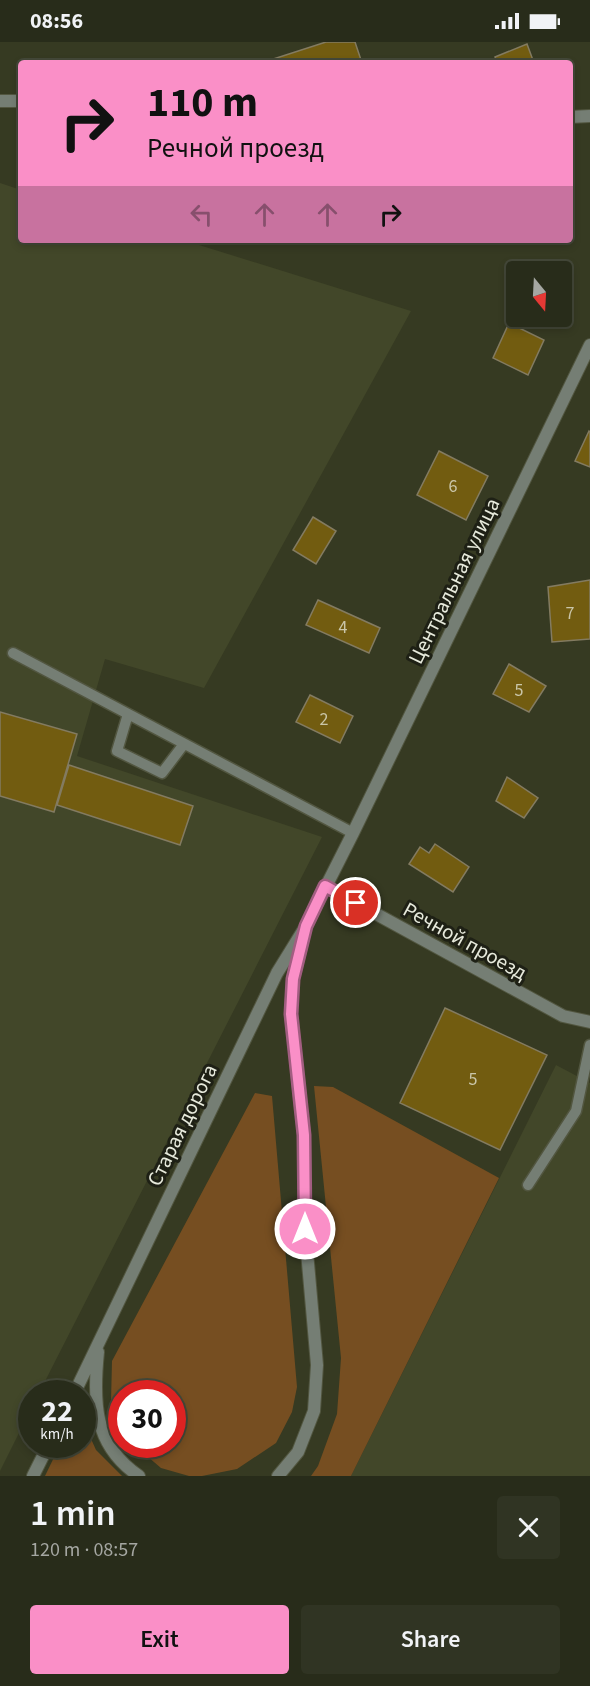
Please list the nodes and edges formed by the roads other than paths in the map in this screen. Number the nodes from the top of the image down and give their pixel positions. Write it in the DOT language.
graph roads {
  1 [pos="18,100"];
  2 [pos="0,101"];
  3 [pos="590,116"];
  4 [pos="573,117"];
  5 [pos="590,345"];
  6 [pos="13,653"];
  7 [pos="128,714"];
  8 [pos="184,744"];
  9 [pos="352,833"];
  10 [pos="325,886"];
  11 [pos="306,926"];
  12 [pos="590,1022"];
  13 [pos="590,1045"];
  14 [pos="528,1185"];
  15 [pos="98,1344"];
  16 [pos="81,1380"];
  17 [pos="42,1458"];
  18 [pos="33,1476"];
  19 [pos="139,1476"];
  20 [pos="278,1476"];
  1 -- 2 [label="street"];
  3 -- 4 [label="street"];
  5 -- 9 [label="street, Центральная улица"];
  6 -- 7 [label="lane"];
  7 -- 8 [label="lane"];
  7 -- 8 [label="lane"];
  8 -- 9 [label="lane"];
  9 -- 10 [label="street, Старая дорога"];
  10 -- 11 [label="street, Старая дорога"];
  10 -- 12 [label="street, Речной проезд"];
  11 -- 15 [label="street, Старая дорога"];
  11 -- 20 [label="street, Старая дорога"];
  13 -- 14 [label="lane"];
  15 -- 16 [label="street, Старая дорога"];
  15 -- 19 [label="street, Старая дорога"];
  17 -- 18 [label="street"];
}
